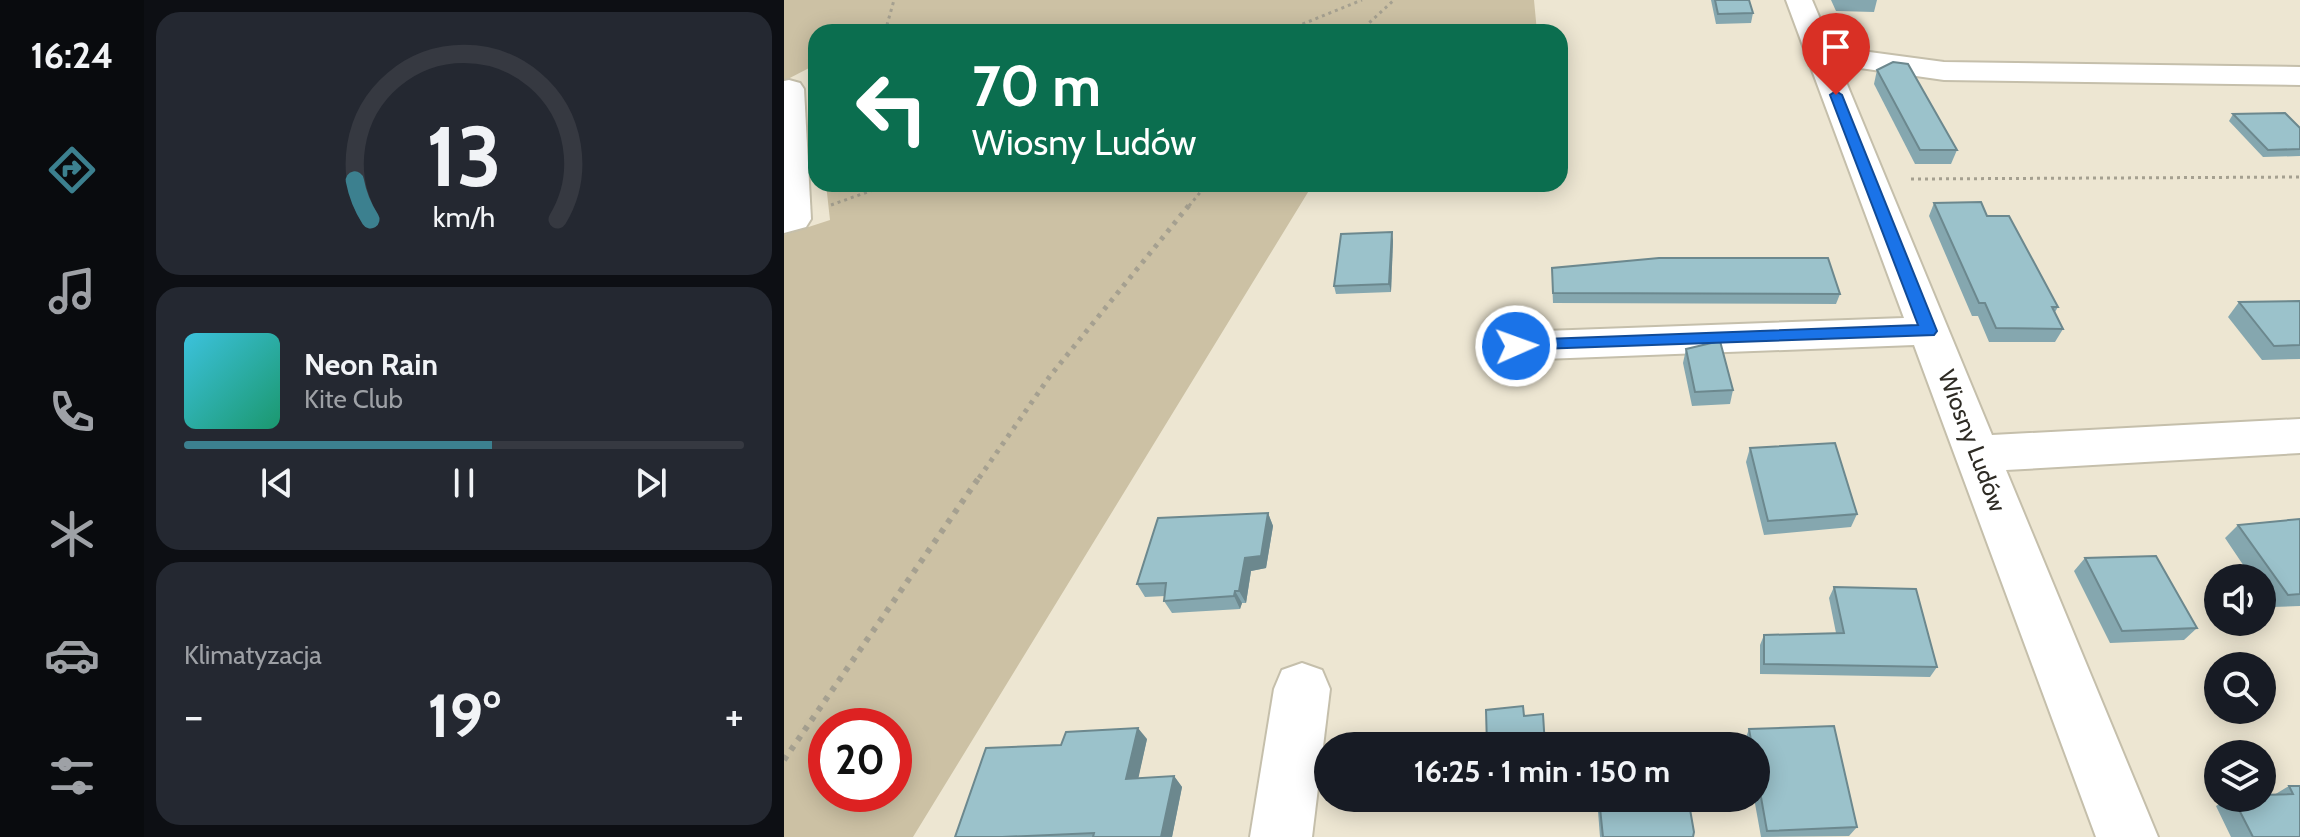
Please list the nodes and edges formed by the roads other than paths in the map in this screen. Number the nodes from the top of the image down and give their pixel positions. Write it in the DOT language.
graph roads {
  1 [pos="1799,0"];
  2 [pos="1820,54"];
  3 [pos="2300,76"];
  4 [pos="789,89"];
  5 [pos="788,220"];
  6 [pos="1928,331"];
  7 [pos="1516,346"];
  8 [pos="2300,436"];
  9 [pos="1977,454"];
  10 [pos="1302,689"];
  11 [pos="1281,837"];
  12 [pos="2127,837"];
  1 -- 2 [label="street, Wiosny Ludów"];
  2 -- 3 [label="street"];
  2 -- 6 [label="street, Wiosny Ludów"];
  4 -- 5 [label="street"];
  6 -- 7 [label="street"];
  6 -- 9 [label="street, Wiosny Ludów"];
  8 -- 9 [label="street"];
  9 -- 12 [label="street, Wiosny Ludów"];
  10 -- 11 [label="street"];
}
